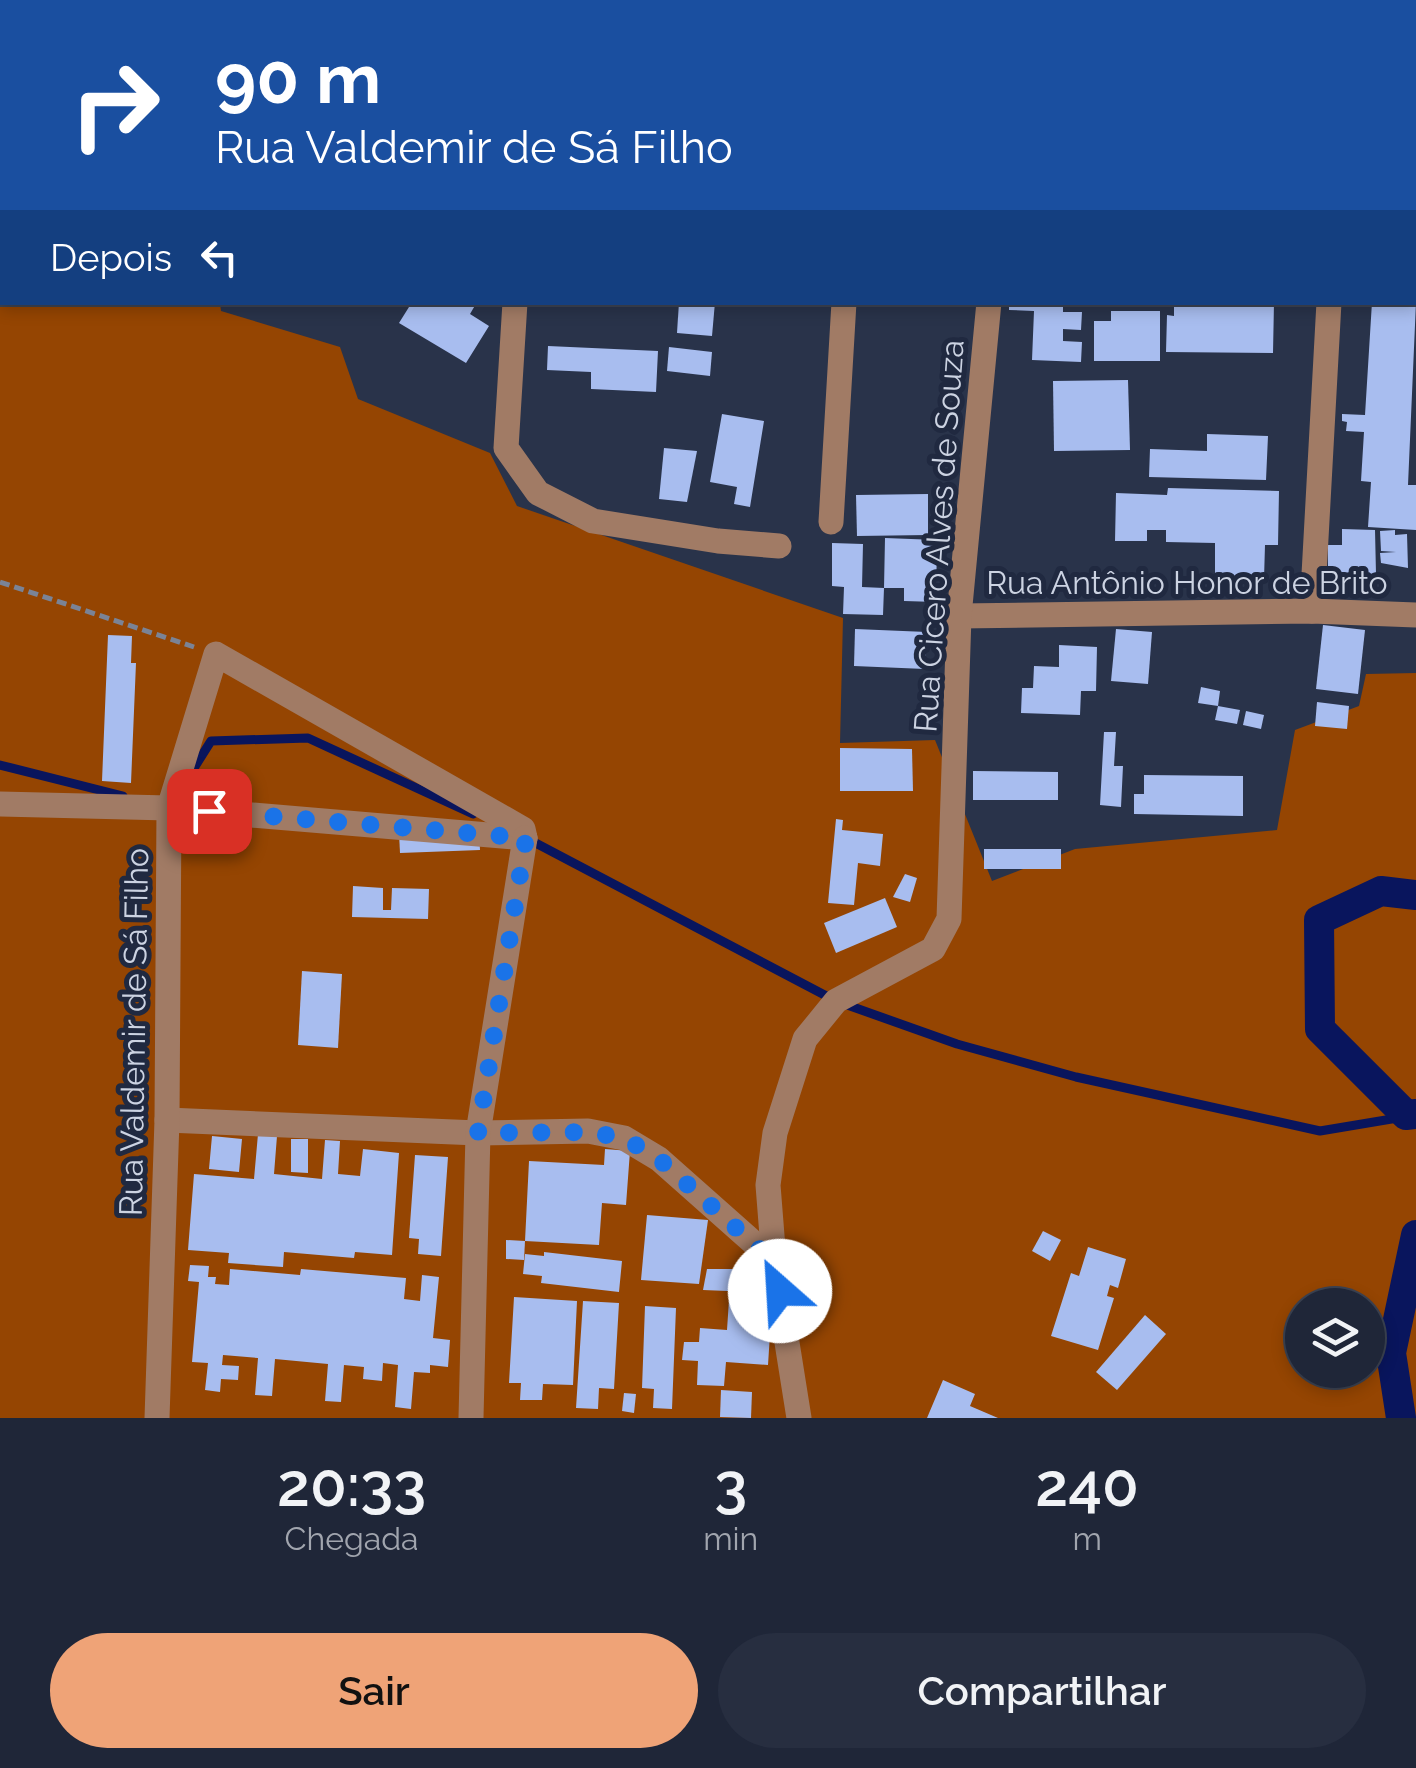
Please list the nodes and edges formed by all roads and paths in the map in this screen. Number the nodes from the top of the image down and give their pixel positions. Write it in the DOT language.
graph roads {
  1 [pos="516,305"];
  2 [pos="844,305"];
  3 [pos="989,305"];
  4 [pos="1328,305"];
  5 [pos="831,522"];
  6 [pos="779,546"];
  7 [pos="0,582"];
  8 [pos="1312,611"];
  9 [pos="1416,615"];
  10 [pos="959,616"];
  11 [pos="216,654"];
  12 [pos="0,804"];
  13 [pos="170,808"];
  14 [pos="526,838"];
  15 [pos="167,1120"];
  16 [pos="478,1133"];
  17 [pos="774,1262"];
  18 [pos="157,1418"];
  19 [pos="471,1418"];
  20 [pos="800,1418"];
  1 -- 6 [label="street"];
  2 -- 5 [label="street"];
  3 -- 10 [label="street, Rua Cicero Alves de Souza"];
  4 -- 8 [label="street"];
  7 -- 11 [label="path"];
  8 -- 9 [label="street, Rua Antônio Honor de Brito"];
  8 -- 10 [label="street, Rua Antônio Honor de Brito"];
  10 -- 17 [label="street, Rua Cicero Alves de Souza"];
  11 -- 13 [label="street"];
  11 -- 14 [label="street"];
  12 -- 13 [label="street"];
  13 -- 14 [label="street, Rua Valdemir de Sá Filho"];
  13 -- 15 [label="street, Rua Valdemir de Sá Filho"];
  14 -- 16 [label="street"];
  15 -- 16 [label="street"];
  15 -- 18 [label="street, Rua Valdemir de Sá Filho"];
  16 -- 17 [label="street"];
  16 -- 19 [label="street"];
  17 -- 20 [label="street, Rua Cicero Alves de Souza"];
}
